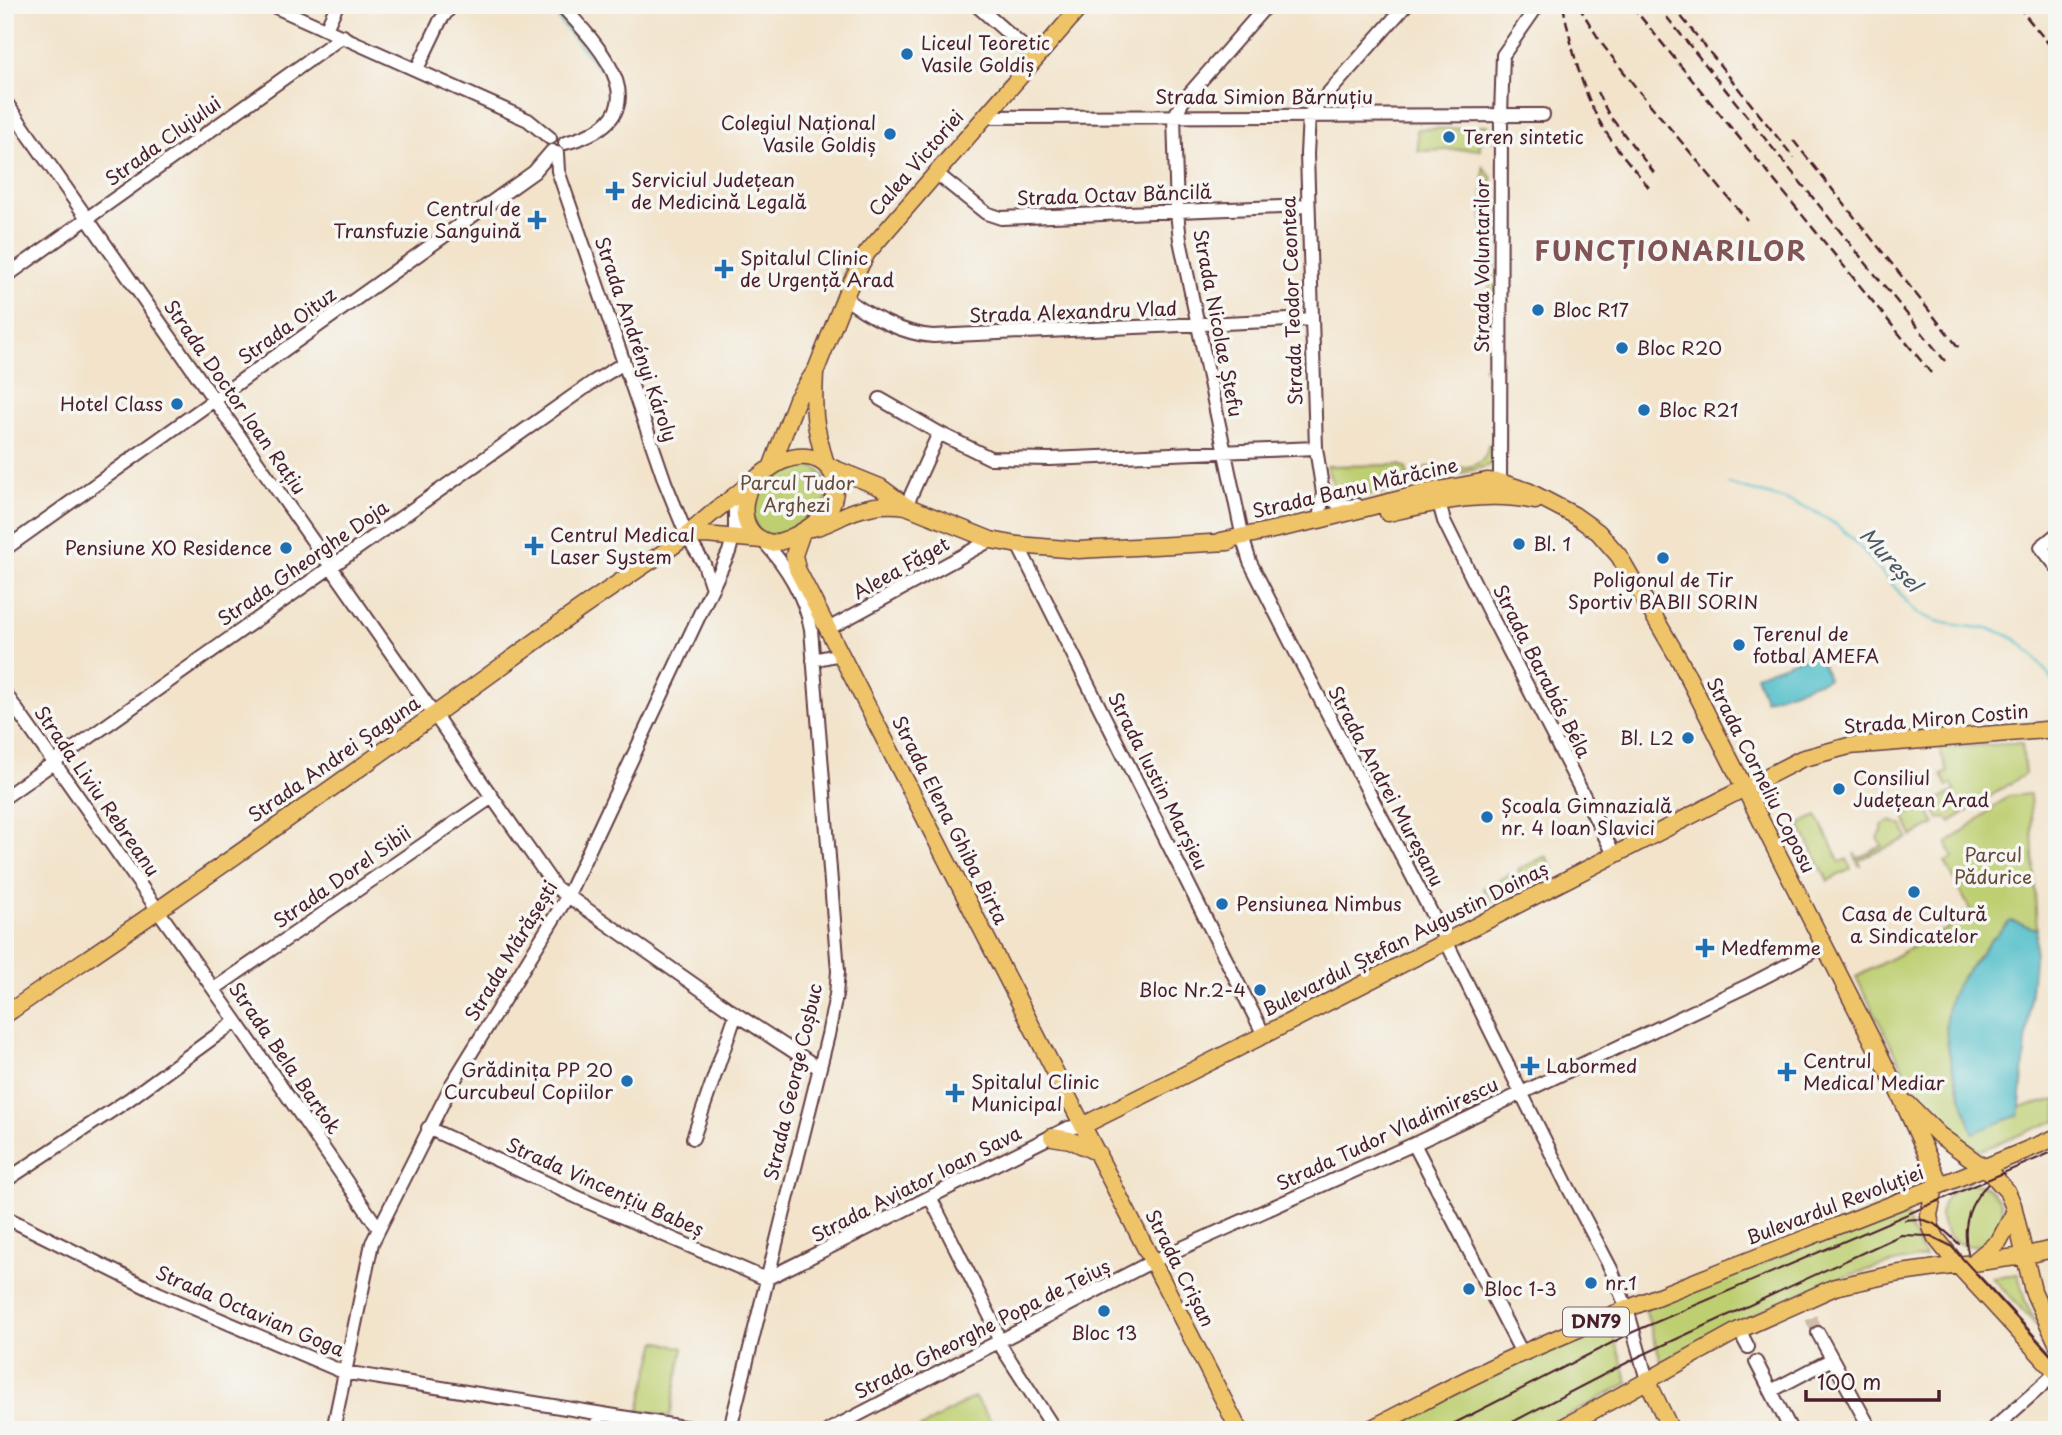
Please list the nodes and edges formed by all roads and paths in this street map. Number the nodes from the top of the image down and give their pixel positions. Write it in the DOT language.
graph roads {
  1 [pos="10,5"];
  2 [pos="271,5"];
  3 [pos="337,5"];
  4 [pos="452,5"];
  5 [pos="561,5"];
  6 [pos="976,5"];
  7 [pos="1082,5"];
  8 [pos="1267,5"];
  9 [pos="1406,5"];
  10 [pos="1538,5"];
  11 [pos="5,9"];
  12 [pos="326,29"];
  13 [pos="343,36"];
  14 [pos="1036,58"];
  15 [pos="417,69"];
  16 [pos="5,101"];
  17 [pos="1500,115"];
  18 [pos="1543,115"];
  19 [pos="1309,116"];
  20 [pos="985,117"];
  21 [pos="1174,117"];
  22 [pos="556,146"];
  23 [pos="936,173"];
  24 [pos="1308,206"];
  25 [pos="1177,212"];
  26 [pos="86,219"];
  27 [pos="5,277"];
  28 [pos="844,297"];
  29 [pos="1312,319"];
  30 [pos="1198,326"];
  31 [pos="624,363"];
  32 [pos="816,370"];
  33 [pos="880,399"];
  34 [pos="215,402"];
  35 [pos="939,433"];
  36 [pos="1316,449"];
  37 [pos="1224,451"];
  38 [pos="827,465"];
  39 [pos="771,468"];
  40 [pos="750,485"];
  41 [pos="1322,485"];
  42 [pos="1500,489"];
  43 [pos="735,496"];
  44 [pos="1439,503"];
  45 [pos="906,506"];
  46 [pos="1373,508"];
  47 [pos="1319,520"];
  48 [pos="804,530"];
  49 [pos="2057,534"];
  50 [pos="687,536"];
  51 [pos="733,538"];
  52 [pos="1243,539"];
  53 [pos="991,540"];
  54 [pos="763,541"];
  55 [pos="1018,545"];
  56 [pos="5,549"];
  57 [pos="331,567"];
  58 [pos="2057,567"];
  59 [pos="712,587"];
  60 [pos="828,629"];
  61 [pos="841,654"];
  62 [pos="813,660"];
  63 [pos="5,693"];
  64 [pos="434,714"];
  65 [pos="2057,730"];
  66 [pos="53,763"];
  67 [pos="1743,787"];
  68 [pos="5,797"];
  69 [pos="492,797"];
  70 [pos="1614,855"];
  71 [pos="567,897"];
  72 [pos="158,910"];
  73 [pos="1446,941"];
  74 [pos="1824,946"];
  75 [pos="214,989"];
  76 [pos="736,1014"];
  77 [pos="5,1015"];
  78 [pos="236,1021"];
  79 [pos="1264,1035"];
  80 [pos="819,1068"];
  81 [pos="1521,1093"];
  82 [pos="1901,1097"];
  83 [pos="1084,1125"];
  84 [pos="428,1128"];
  85 [pos="1052,1137"];
  86 [pos="2057,1137"];
  87 [pos="693,1138"];
  88 [pos="1414,1144"];
  89 [pos="1098,1153"];
  90 [pos="1985,1168"];
  91 [pos="5,1181"];
  92 [pos="1937,1188"];
  93 [pos="930,1197"];
  94 [pos="2014,1213"];
  95 [pos="5,1217"];
  96 [pos="379,1229"];
  97 [pos="2057,1248"];
  98 [pos="2023,1256"];
  99 [pos="1153,1261"];
  100 [pos="1973,1261"];
  101 [pos="1956,1263"];
  102 [pos="766,1279"];
  103 [pos="1626,1309"];
  104 [pos="1739,1330"];
  105 [pos="1818,1333"];
  106 [pos="999,1343"];
  107 [pos="2057,1343"];
  108 [pos="1748,1347"];
  109 [pos="1522,1353"];
  110 [pos="1832,1359"];
  111 [pos="1756,1362"];
  112 [pos="343,1372"];
  113 [pos="2057,1373"];
  114 [pos="1647,1380"];
  115 [pos="1771,1391"];
  116 [pos="599,1414"];
  117 [pos="333,1430"];
  118 [pos="596,1430"];
  119 [pos="702,1430"];
  120 [pos="729,1430"];
  121 [pos="829,1430"];
  122 [pos="1055,1430"];
  123 [pos="1238,1430"];
  124 [pos="1368,1430"];
  125 [pos="1558,1430"];
  126 [pos="1671,1430"];
  127 [pos="1791,1430"];
  128 [pos="1871,1430"];
  129 [pos="1992,1430"];
  1 -- 11 [label="street"];
  2 -- 12 [label="street"];
  3 -- 12 [label="street"];
  4 -- 15 [label="street"];
  5 -- 22 [label="street"];
  6 -- 14 [label="street"];
  7 -- 14 [label="main road, Calea Victoriei"];
  8 -- 21 [label="street"];
  9 -- 19 [label="street"];
  10 -- 17 [label="street, Strada Voluntarilor"];
  12 -- 13 [label="street"];
  13 -- 15 [label="street"];
  13 -- 26 [label="street, Strada Clujului"];
  14 -- 20 [label="main road, Calea Victoriei"];
  15 -- 22 [label="street"];
  16 -- 26 [label="street, Strada Doctor Ioan Rațiu"];
  17 -- 18 [label="street, Strada Simion Bărnuțiu"];
  17 -- 19 [label="street, Strada Simion Bărnuțiu"];
  17 -- 42 [label="street, Strada Voluntarilor"];
  19 -- 21 [label="street, Strada Simion Bărnuțiu"];
  19 -- 24 [label="street, Strada Teodor Ceontea"];
  20 -- 21 [label="street, Strada Simion Bărnuțiu"];
  20 -- 23 [label="main road, Calea Victoriei"];
  21 -- 25 [label="street, Strada Nicolae Ștefu"];
  22 -- 31 [label="street, Strada Andrényi Károly"];
  22 -- 34 [label="street, Strada Oituz"];
  23 -- 25 [label="street, Strada Octav Băncilă"];
  23 -- 28 [label="main road, Calea Victoriei"];
  24 -- 25 [label="street, Strada Octav Băncilă"];
  24 -- 29 [label="street, Strada Teodor Ceontea"];
  25 -- 30 [label="street, Strada Nicolae Ștefu"];
  26 -- 27 [label="street, Strada Clujului"];
  26 -- 34 [label="street, Strada Doctor Ioan Rațiu"];
  28 -- 30 [label="street, Strada Alexandru Vlad"];
  28 -- 32 [label="main road, Calea Victoriei"];
  29 -- 30 [label="street, Strada Alexandru Vlad"];
  29 -- 36 [label="street, Strada Teodor Ceontea"];
  30 -- 37 [label="street, Strada Nicolae Ștefu"];
  31 -- 50 [label="street, Strada Andrényi Károly"];
  31 -- 57 [label="street, Strada Gheorghe Doja"];
  32 -- 38 [label="main road, Calea Victoriei"];
  32 -- 39 [label="main road, Calea Victoriei"];
  33 -- 35 [label="street"];
  34 -- 56 [label="street, Strada Oituz"];
  34 -- 57 [label="street, Strada Doctor Ioan Rațiu"];
  35 -- 37 [label="street"];
  35 -- 45 [label="street"];
  36 -- 37 [label="street"];
  36 -- 41 [label="street, Strada Teodor Ceontea"];
  37 -- 52 [label="street, Strada Nicolae Ștefu"];
  38 -- 39 [label="main road"];
  38 -- 45 [label="main road, Strada Banu Mărăcine"];
  38 -- 48 [label="main road"];
  39 -- 40 [label="main road"];
  40 -- 43 [label="main road, Strada Andrei Șaguna"];
  40 -- 54 [label="main road"];
  41 -- 46 [label="street"];
  41 -- 47 [label="street, Strada Teodor Ceontea"];
  42 -- 44 [label="main road, Strada Banu Mărăcine"];
  42 -- 46 [label="main road, Strada Banu Mărăcine"];
  42 -- 67 [label="main road, Strada Corneliu Coposu"];
  43 -- 50 [label="main road, Strada Andrei Șaguna"];
  43 -- 51 [label="street, Strada Mărășești"];
  44 -- 52 [label="main road, Strada Banu Mărăcine"];
  44 -- 70 [label="street, Strada Barabás Béla"];
  45 -- 48 [label="main road, Strada Banu Mărăcine"];
  45 -- 53 [label="main road, Strada Banu Mărăcine"];
  46 -- 47 [label="main road, Strada Banu Mărăcine"];
  47 -- 52 [label="main road, Strada Banu Mărăcine"];
  48 -- 54 [label="main road"];
  48 -- 60 [label="main road, Strada Elena Ghiba Birta"];
  49 -- 58 [label="street"];
  50 -- 51 [label="main road"];
  50 -- 59 [label="street"];
  50 -- 64 [label="main road, Strada Andrei Șaguna"];
  51 -- 54 [label="main road"];
  51 -- 59 [label="street, Strada Mărășești"];
  52 -- 55 [label="main road, Strada Banu Mărăcine"];
  52 -- 73 [label="street, Strada Andrei Mureșanu"];
  53 -- 55 [label="main road, Strada Banu Mărăcine"];
  53 -- 60 [label="street, Aleea Făget"];
  54 -- 62 [label="street, Strada George Coșbuc"];
  55 -- 79 [label="street, Strada Iustin Marșieu"];
  57 -- 64 [label="street, Strada Doctor Ioan Rațiu"];
  57 -- 66 [label="street, Strada Gheorghe Doja"];
  59 -- 71 [label="street, Strada Mărășești"];
  60 -- 61 [label="main road, Strada Elena Ghiba Birta"];
  61 -- 62 [label="street"];
  61 -- 83 [label="main road, Strada Elena Ghiba Birta"];
  62 -- 80 [label="street, Strada George Coșbuc"];
  63 -- 66 [label="street, Strada Liviu Rebreanu"];
  64 -- 69 [label="street, Strada Doctor Ioan Rațiu"];
  64 -- 72 [label="main road, Strada Andrei Șaguna"];
  65 -- 67 [label="main road, Strada Miron Costin"];
  66 -- 68 [label="street, Strada Gheorghe Doja"];
  66 -- 72 [label="street, Strada Liviu Rebreanu"];
  67 -- 70 [label="main road, Bulevardul Ștefan Augustin Doinaș"];
  67 -- 74 [label="main road, Strada Corneliu Coposu"];
  69 -- 71 [label="street, Strada Doctor Ioan Rațiu"];
  69 -- 75 [label="street, Strada Dorel Sibii"];
  70 -- 73 [label="main road, Bulevardul Ștefan Augustin Doinaș"];
  71 -- 76 [label="street, Strada Doctor Ioan Rațiu"];
  71 -- 84 [label="street, Strada Mărășești"];
  72 -- 75 [label="street, Strada Bela Bartok"];
  72 -- 77 [label="main road, Strada Andrei Șaguna"];
  73 -- 79 [label="main road, Bulevardul Ștefan Augustin Doinaș"];
  73 -- 81 [label="street, Strada Andrei Mureșanu"];
  74 -- 81 [label="street, Strada Tudor Vladimirescu"];
  74 -- 82 [label="main road, Strada Corneliu Coposu"];
  75 -- 78 [label="street, Strada Bela Bartok"];
  76 -- 80 [label="street, Strada Doctor Ioan Rațiu"];
  76 -- 87 [label="street"];
  78 -- 91 [label="street"];
  78 -- 96 [label="street, Strada Bela Bartok"];
  79 -- 83 [label="main road, Bulevardul Ștefan Augustin Doinaș"];
  80 -- 102 [label="street, Strada George Coșbuc"];
  81 -- 88 [label="street, Strada Tudor Vladimirescu"];
  81 -- 103 [label="street, Strada Andrei Mureșanu"];
  82 -- 90 [label="main road, Strada Corneliu Coposu"];
  82 -- 92 [label="main road, Strada Corneliu Coposu"];
  83 -- 85 [label="street, Strada Aviator Ioan Sava"];
  83 -- 89 [label="main road, Strada Crișan"];
  84 -- 96 [label="street, Strada Mărășești"];
  84 -- 102 [label="street, Strada Vincențiu Babeș"];
  85 -- 89 [label="main road"];
  85 -- 93 [label="street, Strada Aviator Ioan Sava"];
  86 -- 90 [label="main road, Bulevardul Revoluției / DN79"];
  88 -- 99 [label="street, Strada Tudor Vladimirescu"];
  88 -- 109 [label="street"];
  89 -- 99 [label="main road, Strada Crișan"];
  90 -- 92 [label="main road, Bulevardul Revoluției / DN79"];
  90 -- 94 [label="main road"];
  92 -- 101 [label="main road"];
  92 -- 103 [label="main road, Bulevardul Revoluției / DN79"];
  93 -- 102 [label="street, Strada Aviator Ioan Sava"];
  93 -- 106 [label="street"];
  94 -- 98 [label="main road"];
  94 -- 100 [label="main road"];
  95 -- 112 [label="street, Strada Octavian Goga"];
  96 -- 112 [label="street, Strada Mărășești"];
  97 -- 98 [label="main road"];
  98 -- 100 [label="main road"];
  98 -- 107 [label="main road"];
  99 -- 106 [label="street, Strada Gheorghe Popa de Teiuș"];
  99 -- 123 [label="main road, Strada Crișan"];
  100 -- 101 [label="main road"];
  101 -- 104 [label="main road"];
  101 -- 113 [label="main road"];
  102 -- 120 [label="street, Strada George Coșbuc"];
  103 -- 109 [label="main road, Bulevardul Revoluției / DN79"];
  103 -- 114 [label="street, DN79"];
  104 -- 108 [label="street"];
  104 -- 114 [label="main road"];
  105 -- 110 [label="street"];
  106 -- 121 [label="street, Strada Gheorghe Popa de Teiuș"];
  106 -- 122 [label="street"];
  109 -- 124 [label="main road, Bulevardul Revoluției / DN79"];
  110 -- 115 [label="street"];
  110 -- 128 [label="street"];
  111 -- 115 [label="street"];
  112 -- 116 [label="street, Strada Octavian Goga"];
  112 -- 117 [label="street, Strada Mărășești"];
  113 -- 129 [label="street"];
  114 -- 125 [label="main road"];
  114 -- 126 [label="main road"];
  115 -- 127 [label="street"];
  116 -- 118 [label="street"];
  116 -- 119 [label="street, Strada Octavian Goga"];
}
